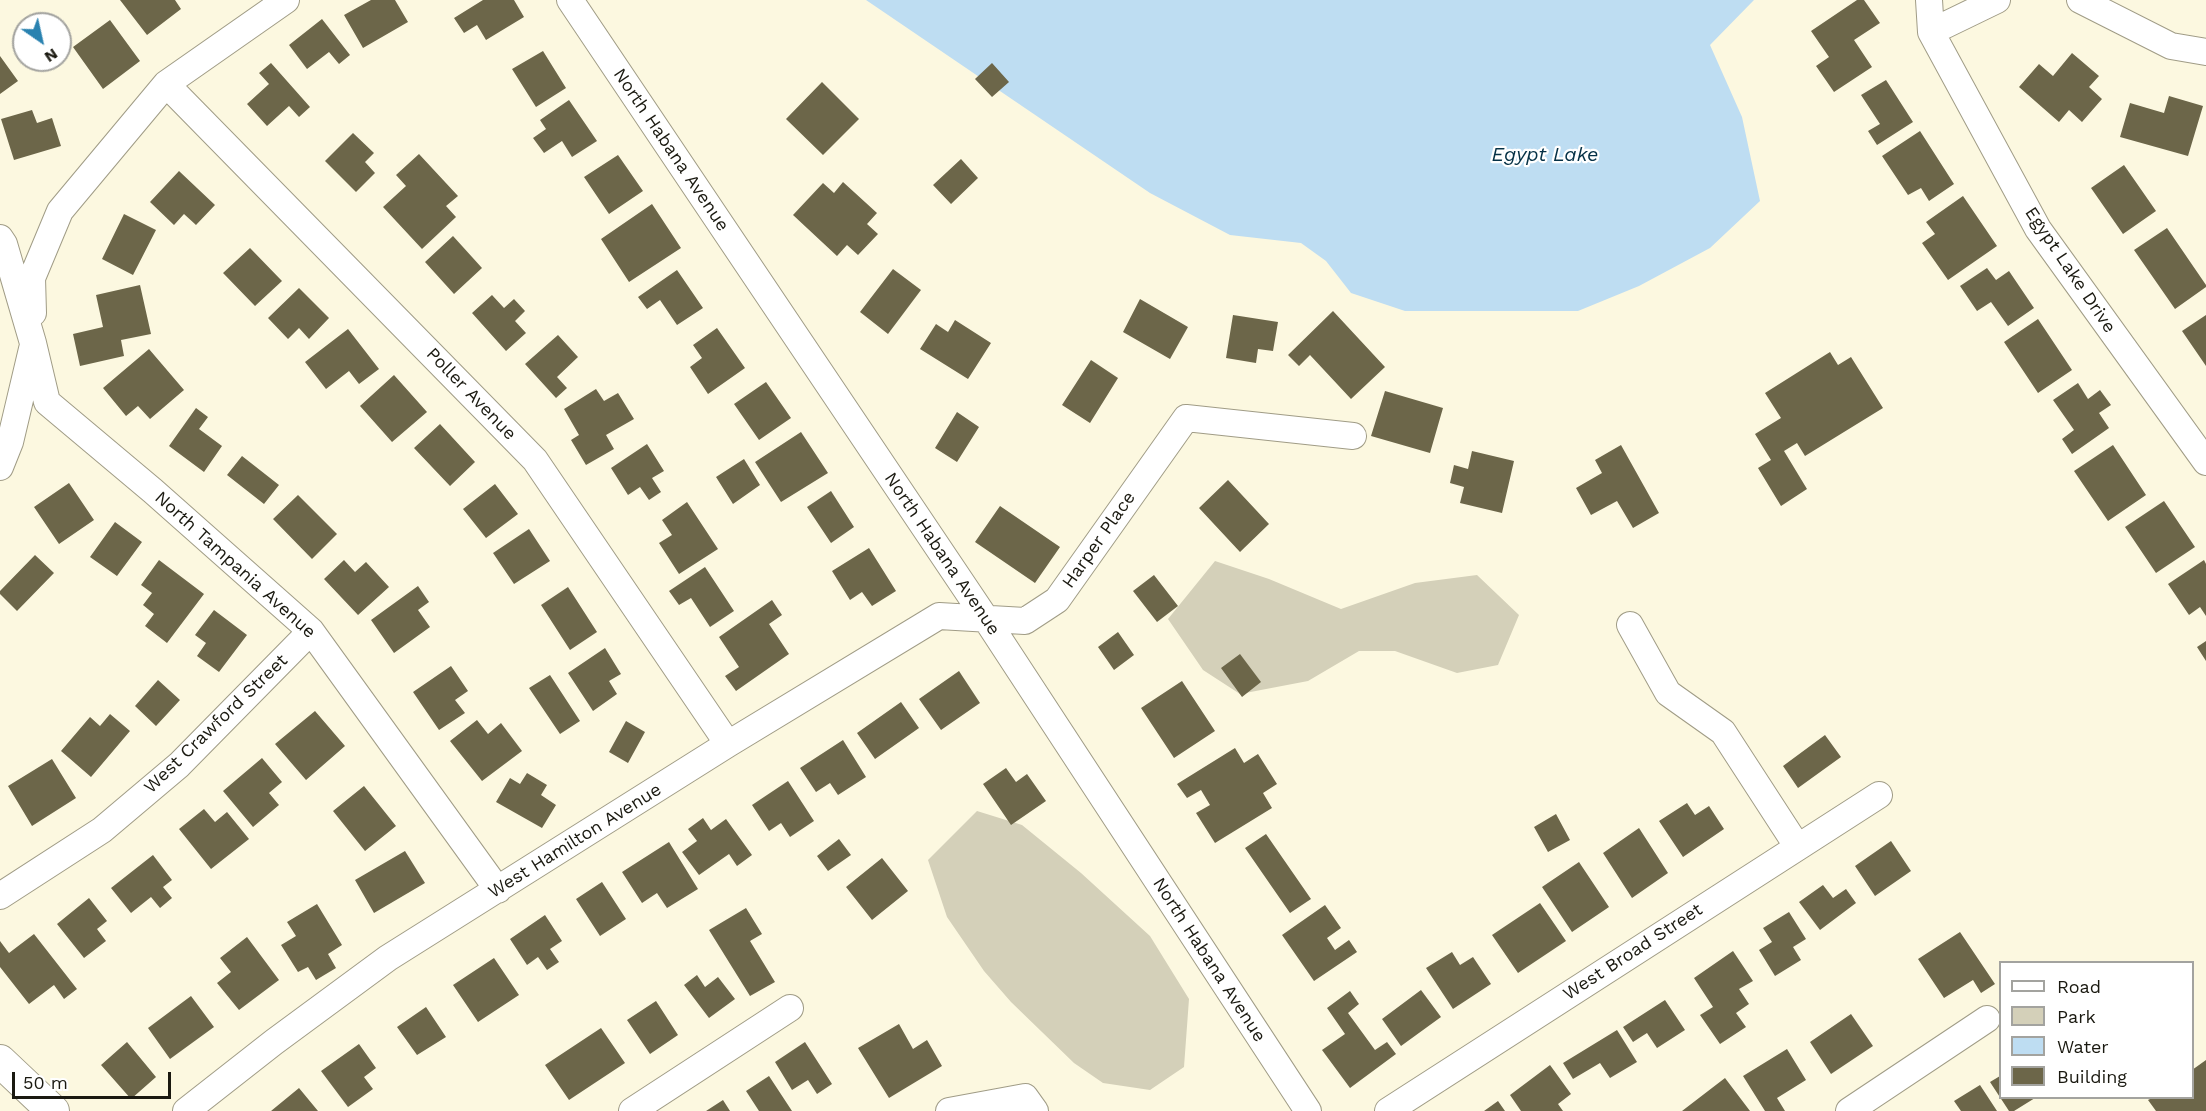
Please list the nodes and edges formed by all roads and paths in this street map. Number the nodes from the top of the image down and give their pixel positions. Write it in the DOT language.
graph roads {
  1 [pos="286,0"];
  2 [pos="570,0"];
  3 [pos="1929,0"];
  4 [pos="1997,0"];
  5 [pos="2080,0"];
  6 [pos="1931,32"];
  7 [pos="2206,52"];
  8 [pos="166,84"];
  9 [pos="0,238"];
  10 [pos="33,343"];
  11 [pos="1353,436"];
  12 [pos="2206,462"];
  13 [pos="0,468"];
  14 [pos="986,619"];
  15 [pos="1630,625"];
  16 [pos="311,631"];
  17 [pos="728,744"];
  18 [pos="1879,795"];
  19 [pos="1797,846"];
  20 [pos="498,890"];
  21 [pos="0,896"];
  22 [pos="790,1008"];
  23 [pos="1987,1019"];
  24 [pos="0,1061"];
  25 [pos="1030,1104"];
  26 [pos="54,1111"];
  27 [pos="186,1111"];
  28 [pos="632,1111"];
  29 [pos="949,1111"];
  30 [pos="1308,1111"];
  31 [pos="1388,1111"];
  32 [pos="1849,1111"];
  1 -- 8 [label="street"];
  2 -- 14 [label="street, North Habana Avenue"];
  3 -- 6 [label="street, Egypt Lake Drive"];
  4 -- 6 [label="street"];
  5 -- 7 [label="street"];
  6 -- 12 [label="street, Egypt Lake Drive"];
  8 -- 10 [label="street"];
  8 -- 17 [label="street, Poller Avenue"];
  9 -- 10 [label="street, North Tampania Avenue"];
  10 -- 13 [label="street"];
  10 -- 16 [label="street, North Tampania Avenue"];
  11 -- 14 [label="street, Harper Place"];
  14 -- 17 [label="street, West Hamilton Avenue"];
  14 -- 30 [label="street, North Habana Avenue"];
  15 -- 19 [label="street"];
  16 -- 20 [label="street, North Tampania Avenue"];
  16 -- 21 [label="street, West Crawford Street"];
  17 -- 20 [label="street, West Hamilton Avenue"];
  18 -- 19 [label="street, West Broad Street"];
  19 -- 31 [label="street, West Broad Street"];
  20 -- 27 [label="street, West Hamilton Avenue"];
  22 -- 28 [label="street"];
  23 -- 32 [label="street"];
  24 -- 26 [label="main road"];
  25 -- 29 [label="street"];
}
